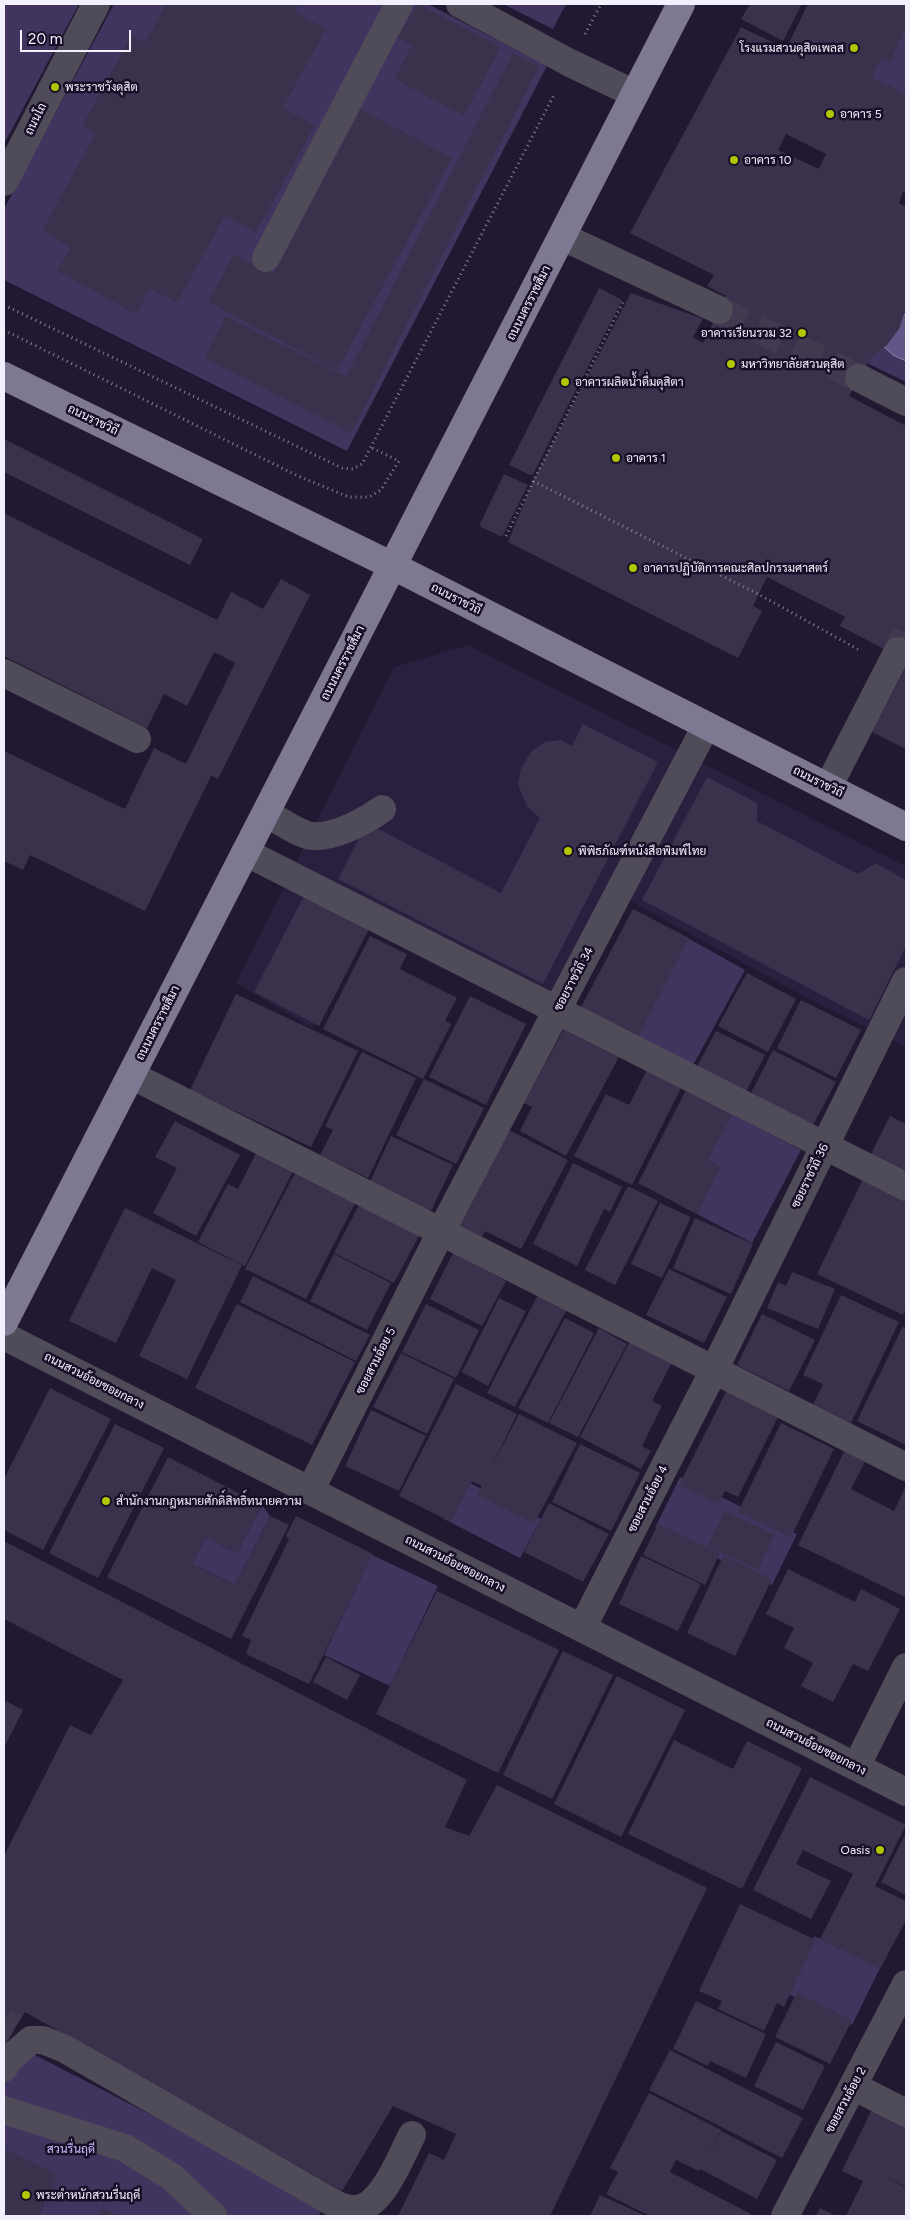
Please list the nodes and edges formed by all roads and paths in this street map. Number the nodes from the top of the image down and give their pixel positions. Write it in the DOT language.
graph roads {
  1 [pos="96,4"];
  2 [pos="399,4"];
  3 [pos="460,4"];
  4 [pos="601,4"];
  5 [pos="681,4"];
  6 [pos="570,63"];
  7 [pos="635,94"];
  8 [pos="4,182"];
  9 [pos="563,237"];
  10 [pos="266,258"];
  11 [pos="638,272"];
  12 [pos="4,305"];
  13 [pos="719,310"];
  14 [pos="4,330"];
  15 [pos="4,376"];
  16 [pos="859,378"];
  17 [pos="906,402"];
  18 [pos="370,447"];
  19 [pos="533,481"];
  20 [pos="506,536"];
  21 [pos="393,566"];
  22 [pos="894,659"];
  23 [pos="4,673"];
  24 [pos="706,726"];
  25 [pos="137,739"];
  26 [pos="828,787"];
  27 [pos="382,809"];
  28 [pos="266,812"];
  29 [pos="906,827"];
  30 [pos="245,852"];
  31 [pos="906,981"];
  32 [pos="558,1010"];
  33 [pos="131,1075"];
  34 [pos="825,1146"];
  35 [pos="906,1187"];
  36 [pos="441,1232"];
  37 [pos="4,1322"];
  38 [pos="4,1336"];
  39 [pos="714,1370"];
  40 [pos="906,1468"];
  41 [pos="310,1491"];
  42 [pos="582,1628"];
  43 [pos="906,1668"];
  44 [pos="856,1767"];
  45 [pos="906,1792"];
  46 [pos="906,1984"];
  47 [pos="4,2068"];
  48 [pos="854,2086"];
  49 [pos="4,2110"];
  50 [pos="906,2113"];
  51 [pos="412,2135"];
  52 [pos="213,2216"];
  53 [pos="785,2216"];
  1 -- 8 [label="street, ถนนโถ"];
  2 -- 10 [label="street"];
  3 -- 6 [label="street"];
  4 -- 6 [label="path"];
  5 -- 7 [label="main road, ถนนนครราชสีมา"];
  6 -- 7 [label="street"];
  6 -- 18 [label="path"];
  7 -- 9 [label="main road, ถนนนครราชสีมา"];
  9 -- 11 [label="street"];
  9 -- 21 [label="main road, ถนนนครราชสีมา"];
  11 -- 13 [label="street"];
  11 -- 19 [label="path"];
  12 -- 18 [label="path"];
  14 -- 18 [label="path"];
  15 -- 21 [label="main road, ถนนราชวิถี"];
  16 -- 17 [label="street"];
  19 -- 20 [label="path"];
  19 -- 22 [label="path"];
  21 -- 24 [label="main road, ถนนราชวิถี"];
  21 -- 28 [label="main road, ถนนนครราชสีมา"];
  22 -- 26 [label="street"];
  23 -- 25 [label="street"];
  24 -- 26 [label="main road, ถนนราชวิถี"];
  24 -- 32 [label="street, ซอยราชวิถี 34"];
  26 -- 29 [label="main road, ถนนราชวิถี"];
  27 -- 28 [label="street"];
  28 -- 30 [label="main road, ถนนนครราชสีมา"];
  30 -- 32 [label="street"];
  30 -- 33 [label="main road, ถนนนครราชสีมา"];
  31 -- 34 [label="street, ซอยราชวิถี 36"];
  32 -- 34 [label="street"];
  32 -- 36 [label="street, ซอยราชวิถี 34"];
  33 -- 36 [label="street"];
  33 -- 37 [label="main road, ถนนนครราชสีมา"];
  34 -- 35 [label="street"];
  34 -- 39 [label="street, ซอยราชวิถี 36"];
  36 -- 39 [label="street"];
  36 -- 41 [label="street, ซอยสวนอ้อย 5"];
  38 -- 41 [label="street, ถนนสวนอ้อยซอยกลาง"];
  39 -- 40 [label="street"];
  39 -- 42 [label="street, ซอยสวนอ้อย 4"];
  41 -- 42 [label="street, ถนนสวนอ้อยซอยกลาง"];
  42 -- 44 [label="street, ถนนสวนอ้อยซอยกลาง"];
  43 -- 44 [label="street"];
  44 -- 45 [label="street, ถนนสวนอ้อยซอยกลาง"];
  46 -- 48 [label="street, ซอยสวนอ้อย 2"];
  47 -- 51 [label="street"];
  48 -- 50 [label="street"];
  48 -- 53 [label="street, ซอยสวนอ้อย 2"];
  49 -- 52 [label="street"];
}
